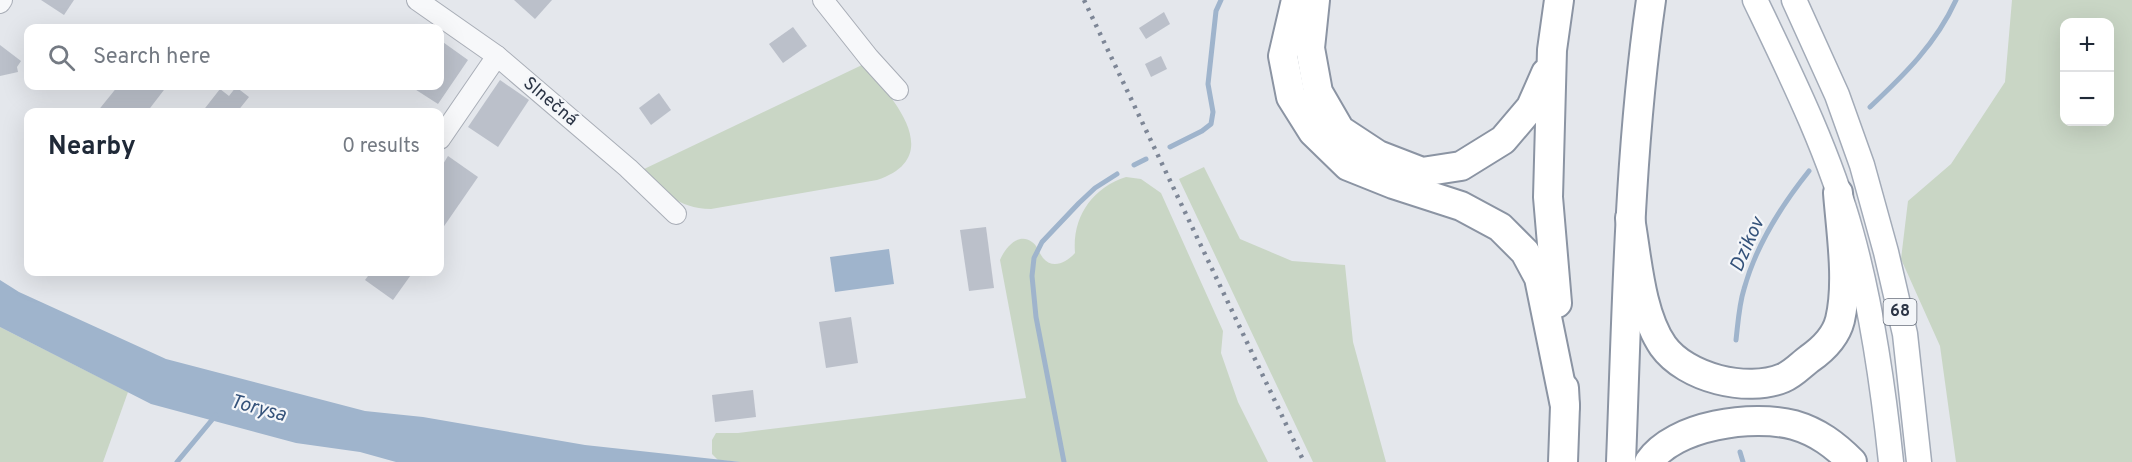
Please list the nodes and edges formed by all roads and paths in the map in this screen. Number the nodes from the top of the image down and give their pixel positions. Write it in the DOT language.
graph roads {
  1 [pos="417,0"];
  2 [pos="823,0"];
  3 [pos="1296,0"];
  4 [pos="1315,0"];
  5 [pos="1559,0"];
  6 [pos="1651,0"];
  7 [pos="1755,0"];
  8 [pos="1794,0"];
  9 [pos="1552,50"];
  10 [pos="497,56"];
  11 [pos="898,90"];
  12 [pos="444,133"];
  13 [pos="1838,193"];
  14 [pos="676,214"];
  15 [pos="1630,218"];
  16 [pos="1565,406"];
  17 [pos="1563,462"];
  18 [pos="1621,462"];
  19 [pos="1649,462"];
  20 [pos="1852,462"];
  21 [pos="1891,462"];
  22 [pos="1919,462"];
  1 -- 10 [label="street, Slnečná"];
  2 -- 11 [label="street"];
  3 -- 16 [label="highway"];
  4 -- 9 [label="highway"];
  5 -- 9 [label="highway"];
  6 -- 15 [label="highway"];
  7 -- 13 [label="main road, 68"];
  8 -- 22 [label="main road, 68"];
  9 -- 16 [label="highway"];
  10 -- 12 [label="street"];
  10 -- 14 [label="street, Slnečná"];
  13 -- 15 [label="highway"];
  13 -- 21 [label="main road, 68"];
  15 -- 18 [label="highway"];
  16 -- 17 [label="highway"];
  19 -- 20 [label="highway"];
}
